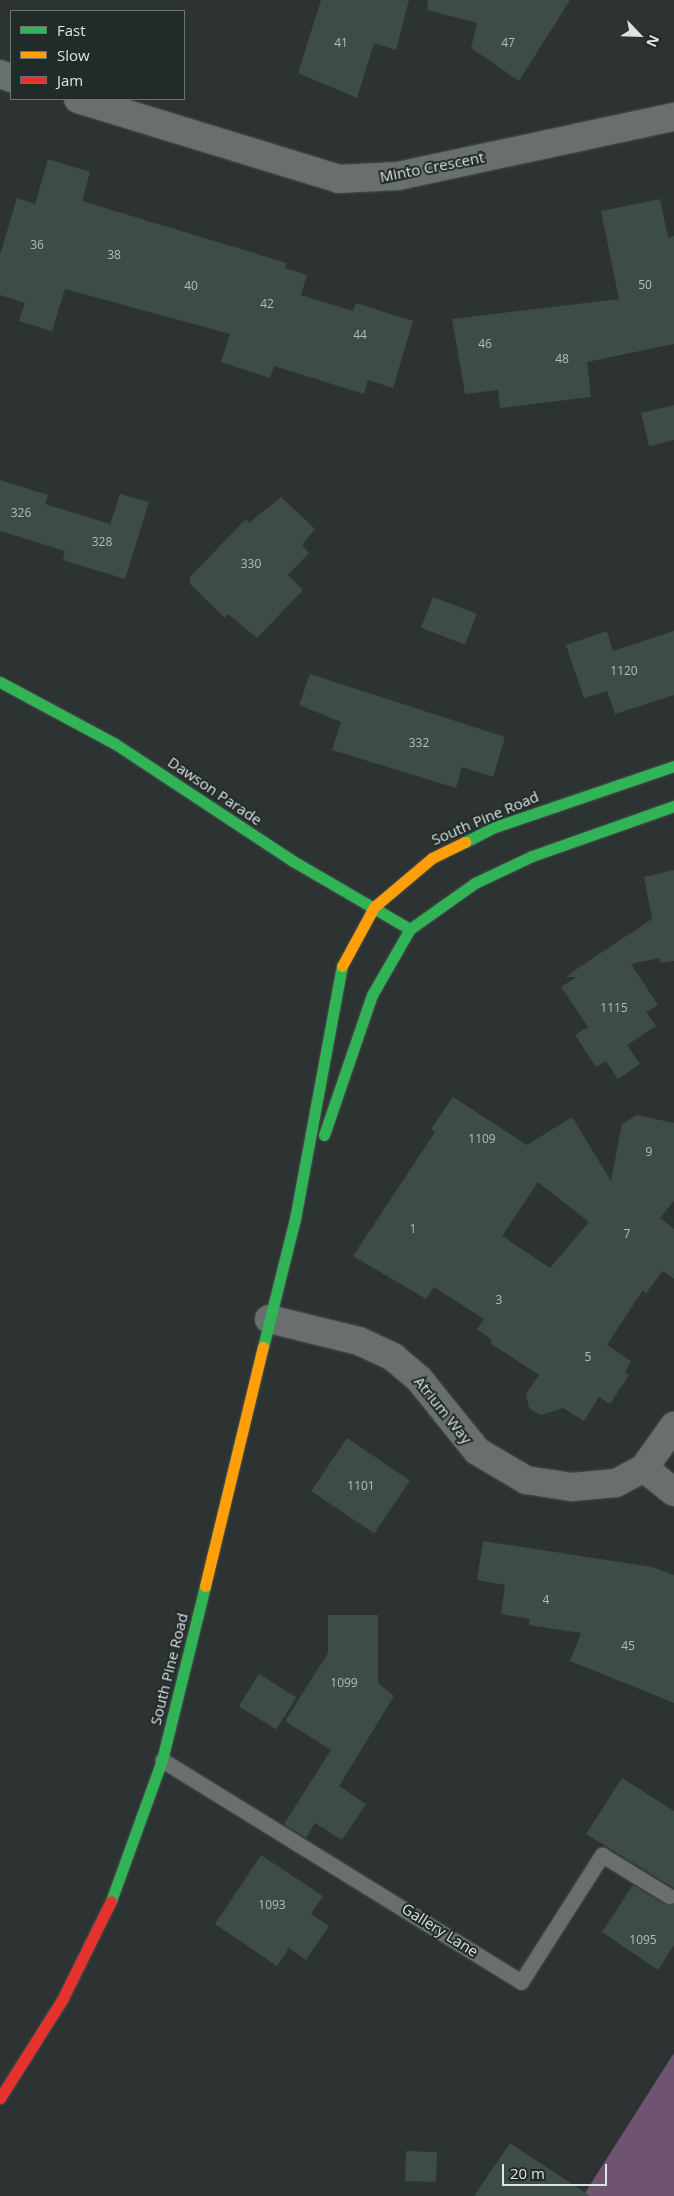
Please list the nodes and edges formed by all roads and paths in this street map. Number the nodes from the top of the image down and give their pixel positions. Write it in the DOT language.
graph roads {
  1 [pos="81,100"];
  2 [pos="674,117"];
  3 [pos="0,682"];
  4 [pos="674,766"];
  5 [pos="674,806"];
  6 [pos="374,907"];
  7 [pos="410,929"];
  8 [pos="295,1219"];
  9 [pos="269,1319"];
  10 [pos="674,1426"];
  11 [pos="644,1468"];
  12 [pos="674,1492"];
  13 [pos="162,1760"];
  14 [pos="669,1896"];
  15 [pos="0,2098"];
  1 -- 2 [label="street, Minto Crescent"];
  3 -- 6 [label="street, Dawson Parade"];
  4 -- 6 [label="street, South Pine Road"];
  5 -- 7 [label="street, South Pine Road"];
  6 -- 7 [label="street, Dawson Parade"];
  6 -- 8 [label="street, South Pine Road"];
  7 -- 8 [label="street, South Pine Road"];
  8 -- 9 [label="street, South Pine Road"];
  9 -- 11 [label="street, Atrium Way"];
  9 -- 13 [label="street, South Pine Road"];
  10 -- 11 [label="street, Atrium Way"];
  11 -- 12 [label="street"];
  13 -- 14 [label="lane, Gallery Lane"];
  13 -- 15 [label="street, South Pine Road"];
}
